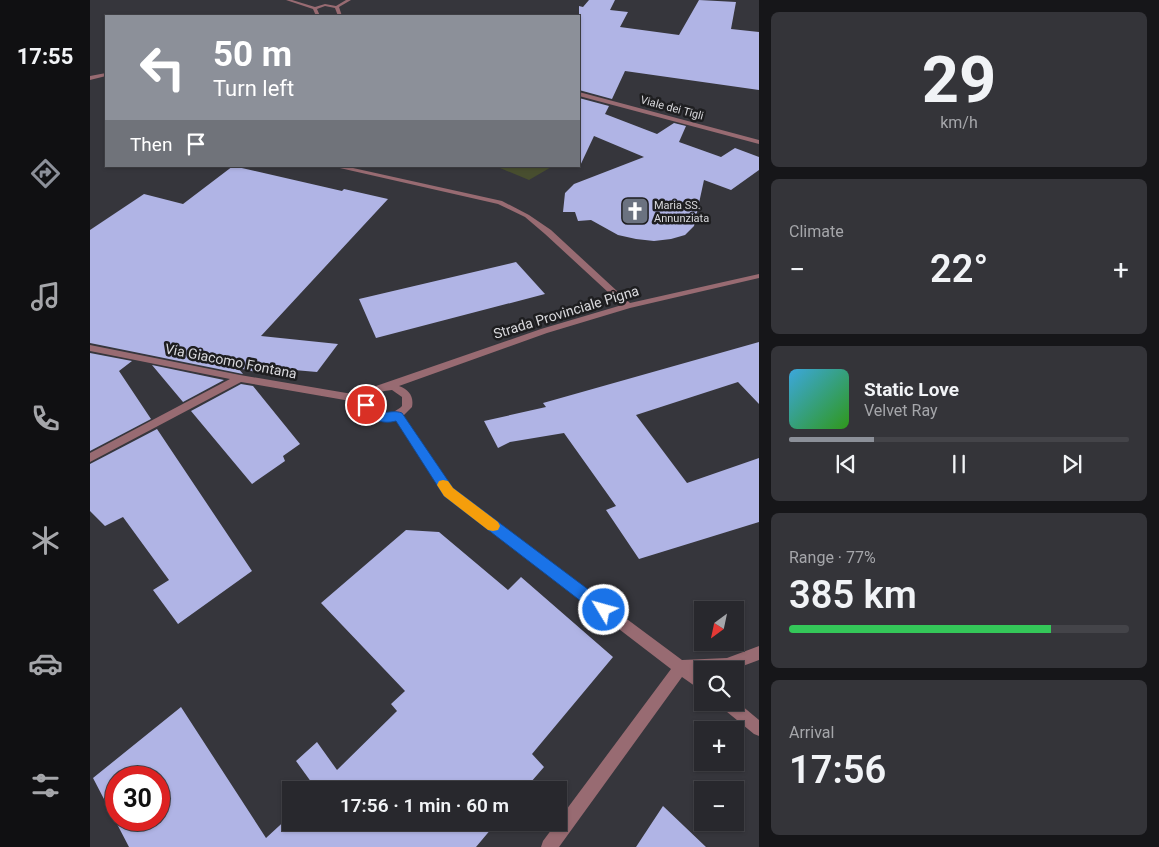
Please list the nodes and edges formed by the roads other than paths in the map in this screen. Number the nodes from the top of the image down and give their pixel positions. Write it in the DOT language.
graph roads {
  1 [pos="288,0"];
  2 [pos="349,0"];
  3 [pos="315,8"];
  4 [pos="337,8"];
  5 [pos="318,15"];
  6 [pos="340,15"];
  7 [pos="105,75"];
  8 [pos="90,78"];
  9 [pos="580,94"];
  10 [pos="759,142"];
  11 [pos="339,167"];
  12 [pos="759,276"];
  13 [pos="628,306"];
  14 [pos="90,348"];
  15 [pos="240,378"];
  16 [pos="386,387"];
  17 [pos="366,400"];
  18 [pos="398,416"];
  19 [pos="90,458"];
  20 [pos="759,653"];
  21 [pos="680,667"];
  22 [pos="694,678"];
  23 [pos="737,711"];
  24 [pos="759,729"];
  25 [pos="549,847"];
  1 -- 3 [label="street"];
  2 -- 4 [label="street"];
  3 -- 4 [label="street"];
  3 -- 5 [label="street"];
  4 -- 6 [label="street"];
  7 -- 8 [label="street"];
  9 -- 10 [label="street, Viale dei Tigli"];
  11 -- 13 [label="street"];
  12 -- 13 [label="street, Strada Provinciale Pigna"];
  13 -- 16 [label="street, Strada Provinciale Pigna"];
  14 -- 15 [label="street, Via Giacomo Fontana"];
  15 -- 17 [label="street, Via Giacomo Fontana"];
  15 -- 19 [label="street"];
  16 -- 17 [label="street"];
  16 -- 18 [label="street"];
  17 -- 18 [label="street"];
  18 -- 21 [label="street"];
  20 -- 21 [label="street"];
  21 -- 22 [label="street"];
  21 -- 25 [label="street"];
  23 -- 24 [label="street"];
}
